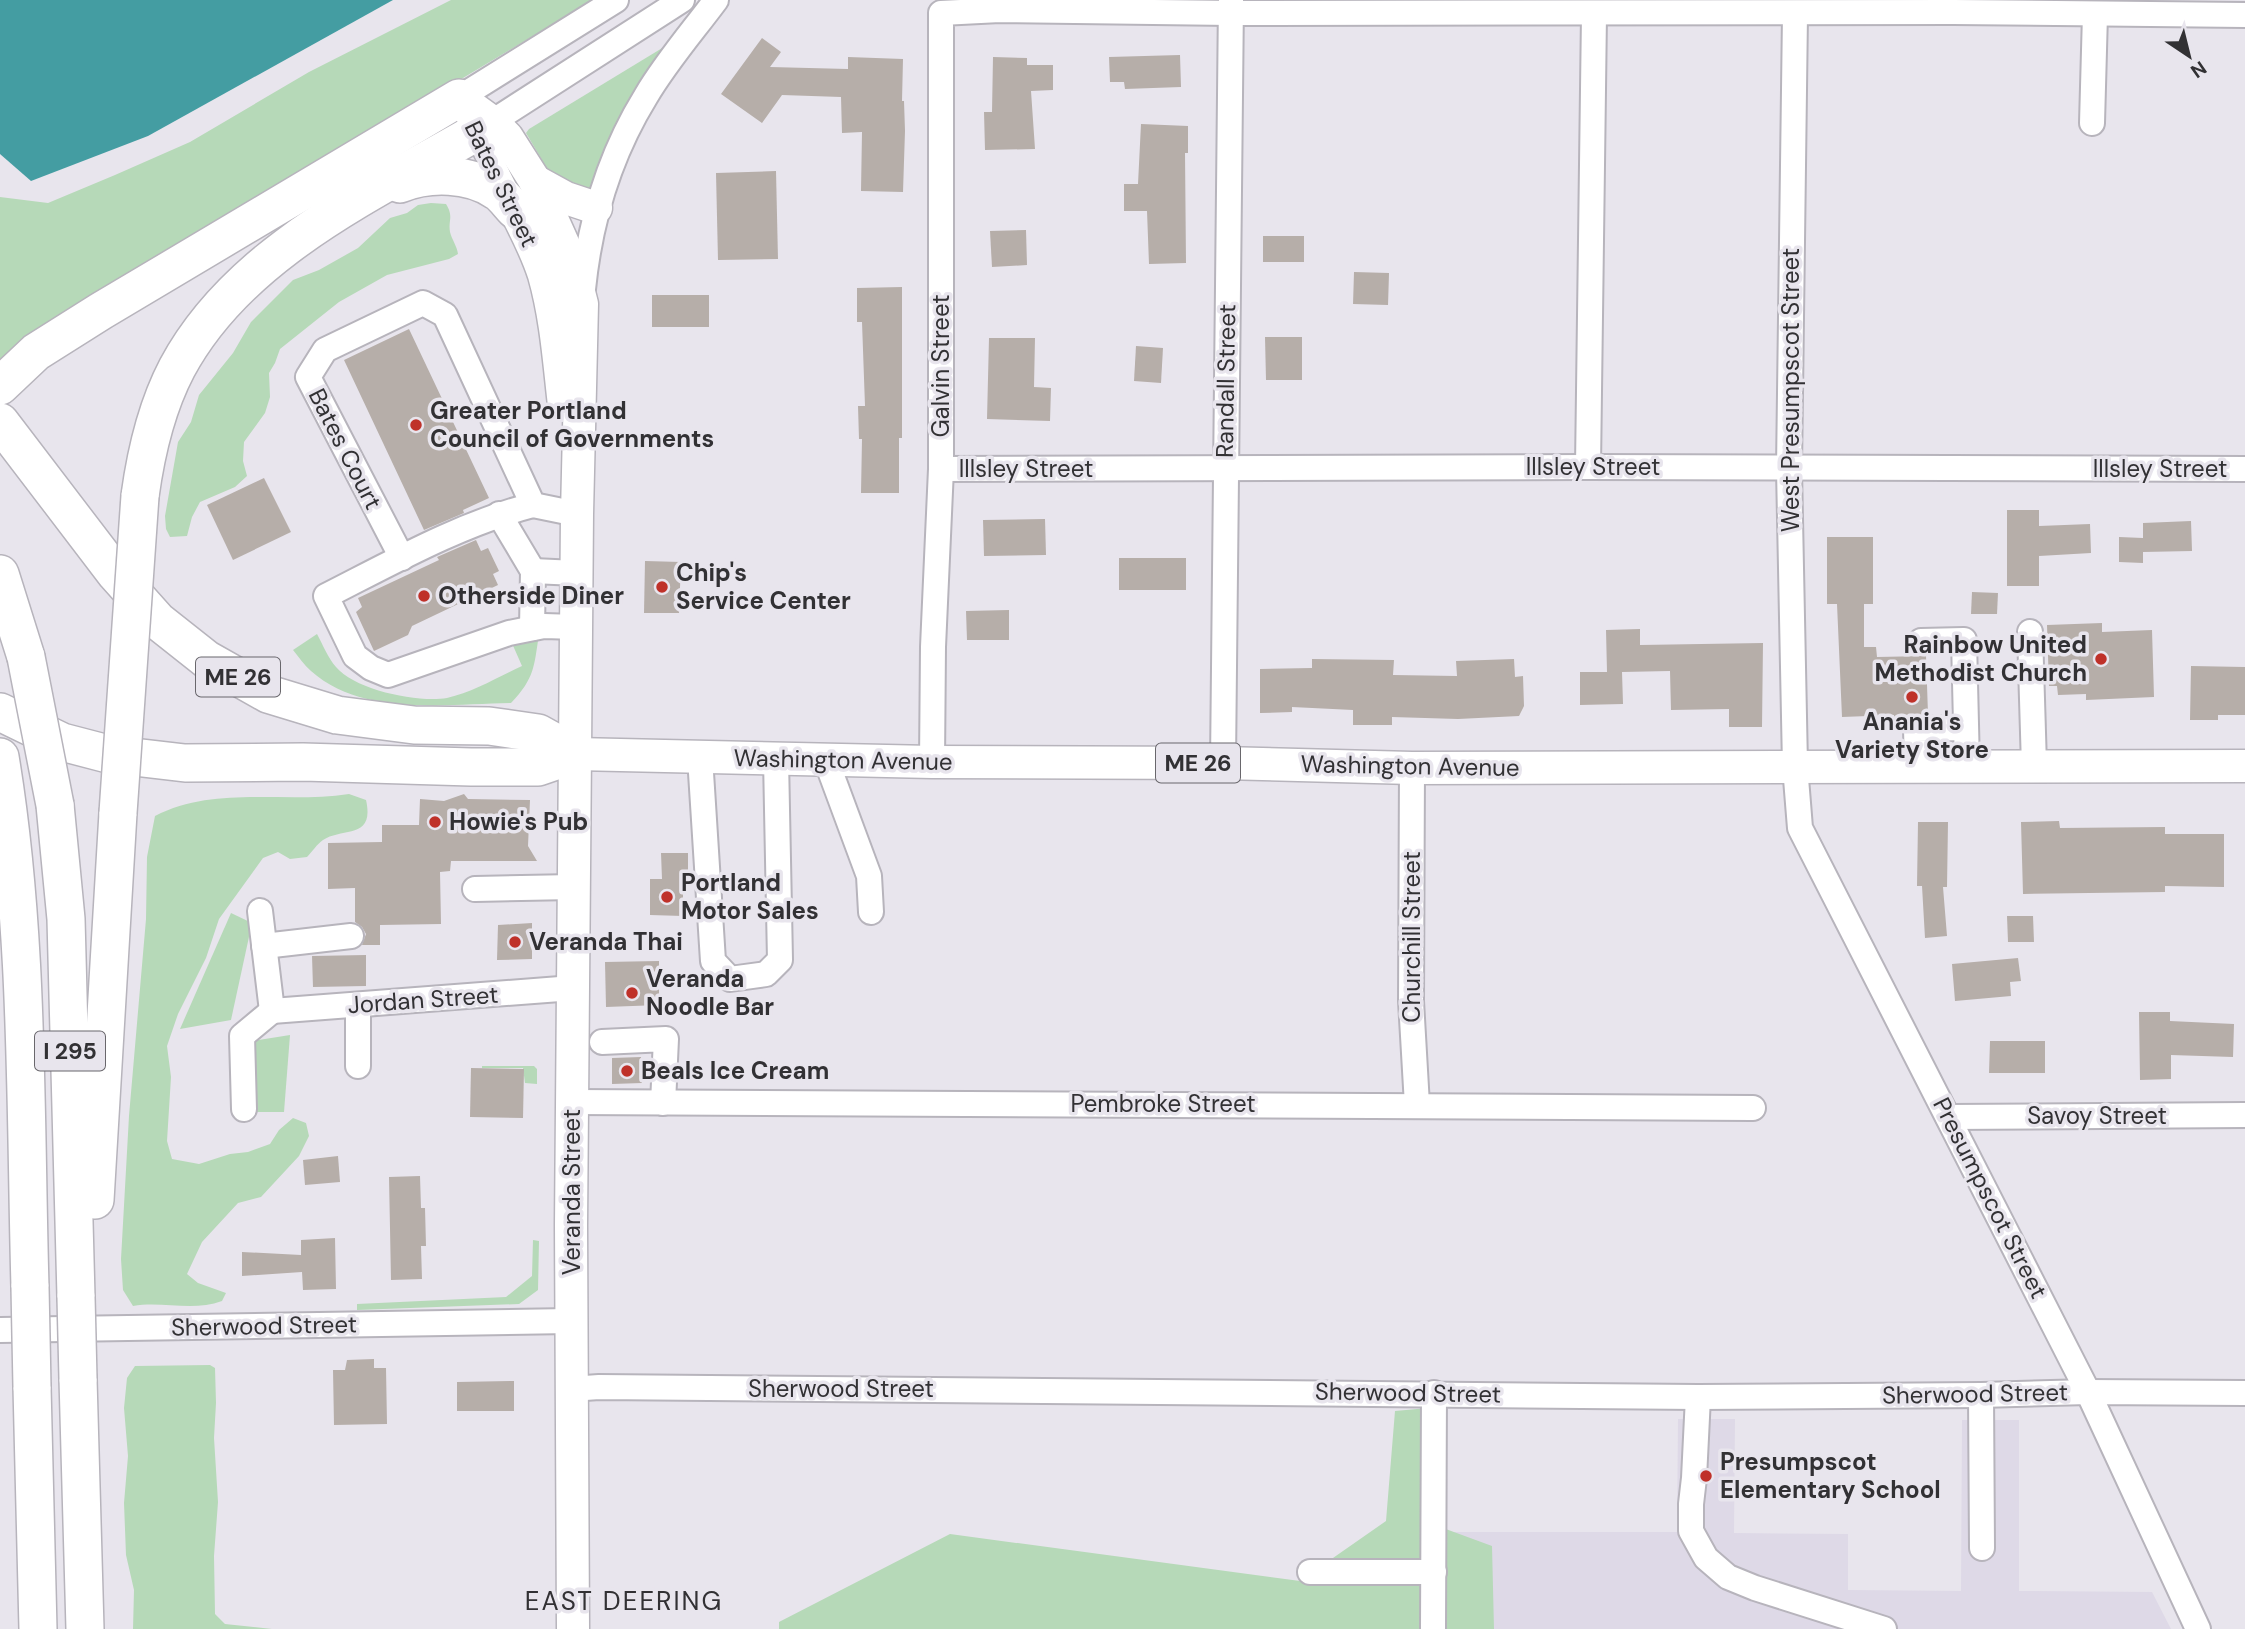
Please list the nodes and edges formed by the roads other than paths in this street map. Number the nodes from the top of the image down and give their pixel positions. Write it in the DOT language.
graph roads {
  1 [pos="616,0"];
  2 [pos="682,0"];
  3 [pos="716,0"];
  4 [pos="1952,6"];
  5 [pos="1231,7"];
  6 [pos="1594,14"];
  7 [pos="1795,14"];
  8 [pos="2095,14"];
  9 [pos="2245,15"];
  10 [pos="459,98"];
  11 [pos="2092,123"];
  12 [pos="483,127"];
  13 [pos="525,195"];
  14 [pos="345,208"];
  15 [pos="596,208"];
  16 [pos="582,304"];
  17 [pos="0,386"];
  18 [pos="0,422"];
  19 [pos="1588,467"];
  20 [pos="1225,468"];
  21 [pos="941,469"];
  22 [pos="1789,469"];
  23 [pos="2245,469"];
  24 [pos="533,505"];
  25 [pos="499,514"];
  26 [pos="577,514"];
  27 [pos="401,558"];
  28 [pos="533,571"];
  29 [pos="576,573"];
  30 [pos="0,574"];
  31 [pos="576,626"];
  32 [pos="532,628"];
  33 [pos="2030,632"];
  34 [pos="1921,641"];
  35 [pos="0,712"];
  36 [pos="1966,728"];
  37 [pos="576,754"];
  38 [pos="700,757"];
  39 [pos="776,759"];
  40 [pos="826,760"];
  41 [pos="932,762"];
  42 [pos="1223,763"];
  43 [pos="1795,766"];
  44 [pos="1917,766"];
  45 [pos="1967,766"];
  46 [pos="2034,766"];
  47 [pos="2245,766"];
  48 [pos="1412,768"];
  49 [pos="3,772"];
  50 [pos="574,887"];
  51 [pos="475,889"];
  52 [pos="260,911"];
  53 [pos="871,912"];
  54 [pos="351,936"];
  55 [pos="264,946"];
  56 [pos="573,988"];
  57 [pos="358,1004"];
  58 [pos="272,1011"];
  59 [pos="602,1042"];
  60 [pos="358,1066"];
  61 [pos="572,1102"];
  62 [pos="663,1102"];
  63 [pos="1418,1105"];
  64 [pos="1753,1108"];
  65 [pos="244,1109"];
  66 [pos="2245,1115"];
  67 [pos="1948,1117"];
  68 [pos="0,1127"];
  69 [pos="30,1287"];
  70 [pos="76,1297"];
  71 [pos="571,1321"];
  72 [pos="0,1330"];
  73 [pos="571,1389"];
  74 [pos="2088,1392"];
  75 [pos="1434,1393"];
  76 [pos="2245,1393"];
  77 [pos="1981,1395"];
  78 [pos="1698,1397"];
  79 [pos="1982,1548"];
  80 [pos="1310,1572"];
  81 [pos="1434,1572"];
  82 [pos="84,1613"];
  83 [pos="38,1629"];
  84 [pos="573,1629"];
  85 [pos="1433,1629"];
  86 [pos="1884,1629"];
  87 [pos="2198,1629"];
  1 -- 10 [label="street"];
  2 -- 12 [label="street"];
  3 -- 15 [label="street, Bates Street"];
  4 -- 7 [label="street"];
  4 -- 8 [label="street"];
  5 -- 6 [label="street"];
  5 -- 20 [label="street, Randall Street"];
  5 -- 21 [label="street, Galvin Street"];
  6 -- 7 [label="street"];
  6 -- 19 [label="street"];
  7 -- 22 [label="street, West Presumpscot Street"];
  8 -- 9 [label="street"];
  8 -- 11 [label="street"];
  10 -- 12 [label="main road, Bates Street"];
  10 -- 17 [label="highway"];
  12 -- 13 [label="main road, Bates Street"];
  12 -- 14 [label="highway"];
  13 -- 14 [label="highway"];
  13 -- 15 [label="main road"];
  13 -- 16 [label="main road, Bates Street"];
  13 -- 26 [label="main road, Bates Street"];
  14 -- 70 [label="highway, bridge"];
  15 -- 16 [label="street, Bates Street"];
  16 -- 26 [label="main road, Bates Street"];
  18 -- 37 [label="highway, ME 26"];
  19 -- 20 [label="street, Illsley Street"];
  19 -- 22 [label="street, Illsley Street"];
  20 -- 21 [label="street, Illsley Street"];
  20 -- 42 [label="street, Randall Street"];
  21 -- 41 [label="street, Galvin Street"];
  22 -- 23 [label="street, Illsley Street"];
  22 -- 43 [label="street, West Presumpscot Street"];
  24 -- 25 [label="street"];
  24 -- 26 [label="street"];
  24 -- 27 [label="street, Bates Court"];
  25 -- 27 [label="street"];
  25 -- 28 [label="street"];
  26 -- 29 [label="main road, Bates Street"];
  27 -- 32 [label="street"];
  28 -- 29 [label="street"];
  28 -- 32 [label="street"];
  29 -- 31 [label="main road, Bates Street"];
  30 -- 70 [label="highway, I 295, bridge"];
  31 -- 32 [label="street"];
  31 -- 37 [label="main road, Bates Street"];
  33 -- 46 [label="street"];
  34 -- 36 [label="street"];
  35 -- 37 [label="highway, ME 26"];
  36 -- 44 [label="street"];
  36 -- 45 [label="street"];
  37 -- 38 [label="main road, Washington Avenue / ME 26"];
  37 -- 50 [label="main road, Veranda Street"];
  38 -- 39 [label="main road, Washington Avenue / ME 26"];
  38 -- 39 [label="street"];
  39 -- 40 [label="main road, Washington Avenue / ME 26"];
  40 -- 41 [label="main road, Washington Avenue / ME 26"];
  40 -- 53 [label="street"];
  41 -- 42 [label="main road, Washington Avenue / ME 26"];
  42 -- 48 [label="main road, Washington Avenue / ME 26"];
  43 -- 44 [label="main road, Washington Avenue / ME 26"];
  43 -- 48 [label="main road, Washington Avenue / ME 26"];
  43 -- 67 [label="street, Presumpscot Street"];
  44 -- 45 [label="main road, Washington Avenue / ME 26"];
  45 -- 46 [label="main road, Washington Avenue / ME 26"];
  46 -- 47 [label="main road, Washington Avenue / ME 26"];
  48 -- 63 [label="street, Churchill Street"];
  49 -- 69 [label="highway, I 295"];
  50 -- 51 [label="street"];
  50 -- 56 [label="main road, Veranda Street"];
  52 -- 55 [label="street"];
  54 -- 55 [label="street"];
  55 -- 58 [label="street"];
  56 -- 57 [label="street, Jordan Street"];
  56 -- 61 [label="main road, Veranda Street"];
  57 -- 58 [label="street, Jordan Street"];
  57 -- 60 [label="street"];
  58 -- 65 [label="street"];
  59 -- 62 [label="street"];
  61 -- 62 [label="street, Pembroke Street"];
  61 -- 71 [label="main road, Veranda Street"];
  62 -- 63 [label="street, Pembroke Street"];
  63 -- 64 [label="street, Pembroke Street"];
  66 -- 67 [label="street, Savoy Street"];
  67 -- 74 [label="street, Presumpscot Street"];
  68 -- 69 [label="highway"];
  69 -- 83 [label="highway, I 295, bridge"];
  70 -- 82 [label="highway, I 295, bridge"];
  71 -- 72 [label="street, Sherwood Street"];
  71 -- 73 [label="main road, Veranda Street"];
  73 -- 75 [label="street, Sherwood Street"];
  73 -- 84 [label="main road, Veranda Street"];
  74 -- 76 [label="street, Sherwood Street"];
  74 -- 77 [label="street, Sherwood Street"];
  74 -- 87 [label="street, Presumpscot Street"];
  75 -- 78 [label="street, Sherwood Street"];
  75 -- 81 [label="street"];
  77 -- 78 [label="street, Sherwood Street"];
  77 -- 79 [label="street"];
  78 -- 86 [label="street"];
  80 -- 81 [label="street"];
  81 -- 85 [label="street"];
}
